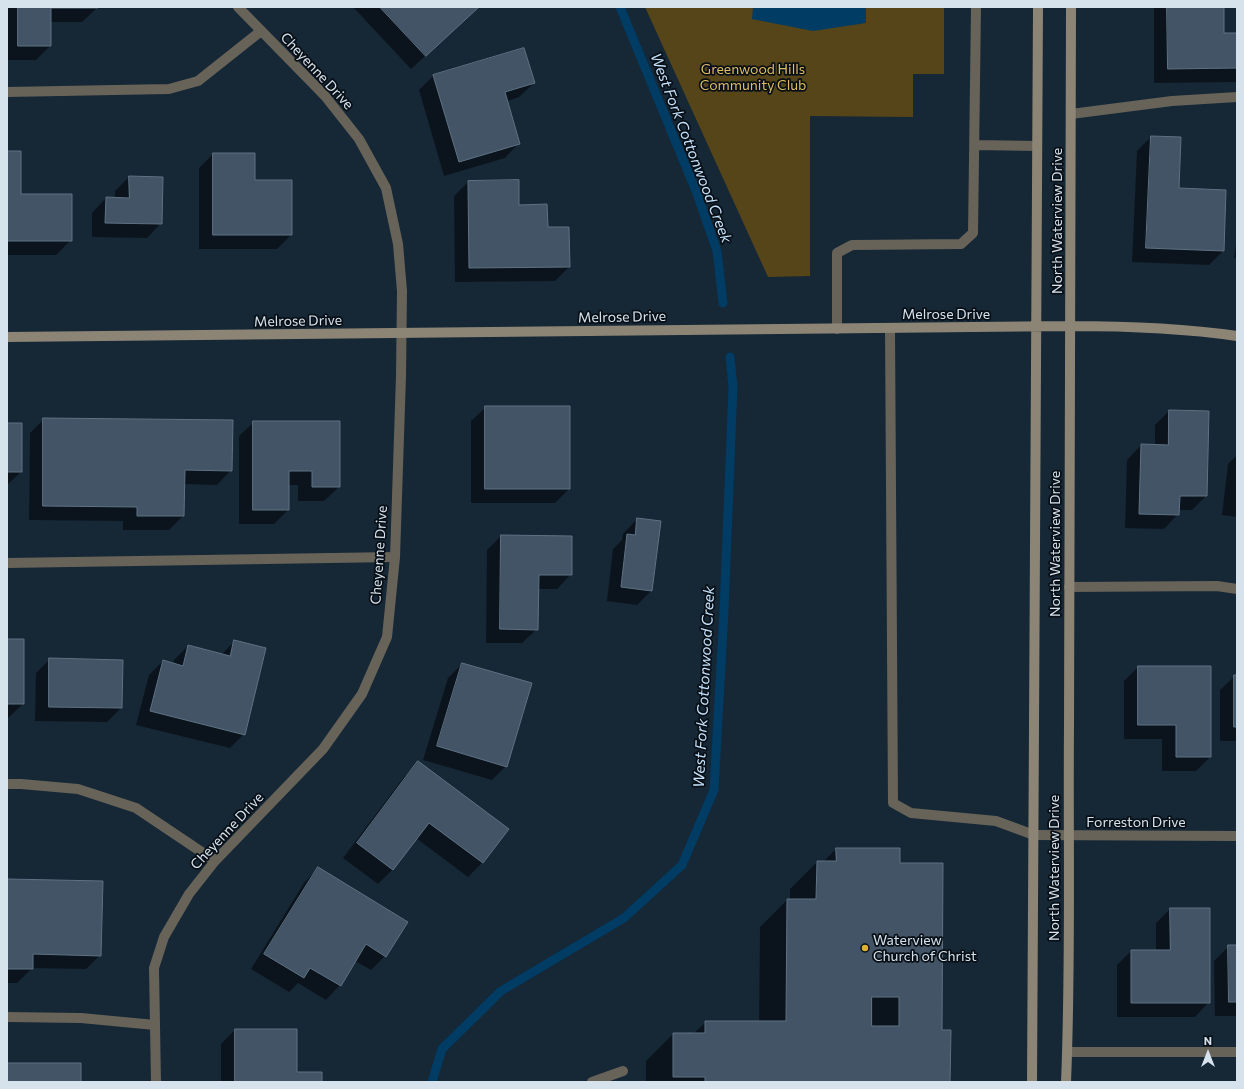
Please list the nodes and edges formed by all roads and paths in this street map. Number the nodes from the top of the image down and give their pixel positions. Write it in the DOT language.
graph roads {
  1 [pos="238,7"];
  2 [pos="976,7"];
  3 [pos="1038,7"];
  4 [pos="1071,7"];
  5 [pos="261,31"];
  6 [pos="7,92"];
  7 [pos="1237,97"];
  8 [pos="1071,114"];
  9 [pos="975,145"];
  10 [pos="1037,146"];
  11 [pos="1070,326"];
  12 [pos="1036,327"];
  13 [pos="890,328"];
  14 [pos="837,329"];
  15 [pos="401,334"];
  16 [pos="1237,336"];
  17 [pos="7,338"];
  18 [pos="395,557"];
  19 [pos="7,563"];
  20 [pos="1069,587"];
  21 [pos="1237,589"];
  22 [pos="7,784"];
  23 [pos="1034,835"];
  24 [pos="1068,835"];
  25 [pos="1237,836"];
  26 [pos="216,861"];
  27 [pos="7,1017"];
  28 [pos="155,1025"];
  29 [pos="1067,1052"];
  30 [pos="1237,1052"];
  31 [pos="623,1071"];
  32 [pos="156,1082"];
  33 [pos="592,1082"];
  34 [pos="1032,1082"];
  35 [pos="1066,1082"];
  1 -- 5 [label="street, Cheyenne Drive"];
  2 -- 9 [label="street"];
  3 -- 10 [label="street, North Waterview Drive"];
  4 -- 8 [label="street, North Waterview Drive"];
  5 -- 6 [label="street"];
  5 -- 15 [label="street, Cheyenne Drive"];
  7 -- 8 [label="street"];
  8 -- 11 [label="street, North Waterview Drive"];
  9 -- 10 [label="street"];
  9 -- 14 [label="street"];
  10 -- 12 [label="street, North Waterview Drive"];
  11 -- 12 [label="street, Melrose Drive"];
  11 -- 16 [label="street, Melrose Drive"];
  11 -- 20 [label="street, North Waterview Drive"];
  12 -- 13 [label="street, Melrose Drive"];
  12 -- 23 [label="street, North Waterview Drive"];
  13 -- 14 [label="street, Melrose Drive"];
  13 -- 23 [label="street"];
  14 -- 15 [label="street, Melrose Drive"];
  15 -- 17 [label="street, Melrose Drive"];
  15 -- 18 [label="street, Cheyenne Drive"];
  18 -- 19 [label="street"];
  18 -- 26 [label="street, Cheyenne Drive"];
  20 -- 21 [label="street"];
  20 -- 24 [label="street, North Waterview Drive"];
  22 -- 26 [label="street"];
  23 -- 24 [label="street, Forreston Drive"];
  23 -- 34 [label="street, North Waterview Drive"];
  24 -- 25 [label="street, Forreston Drive"];
  24 -- 29 [label="street, North Waterview Drive"];
  26 -- 28 [label="street, Cheyenne Drive"];
  27 -- 28 [label="street"];
  28 -- 32 [label="street, Cheyenne Drive"];
  29 -- 30 [label="street"];
  29 -- 35 [label="street, North Waterview Drive"];
  31 -- 33 [label="street"];
}
